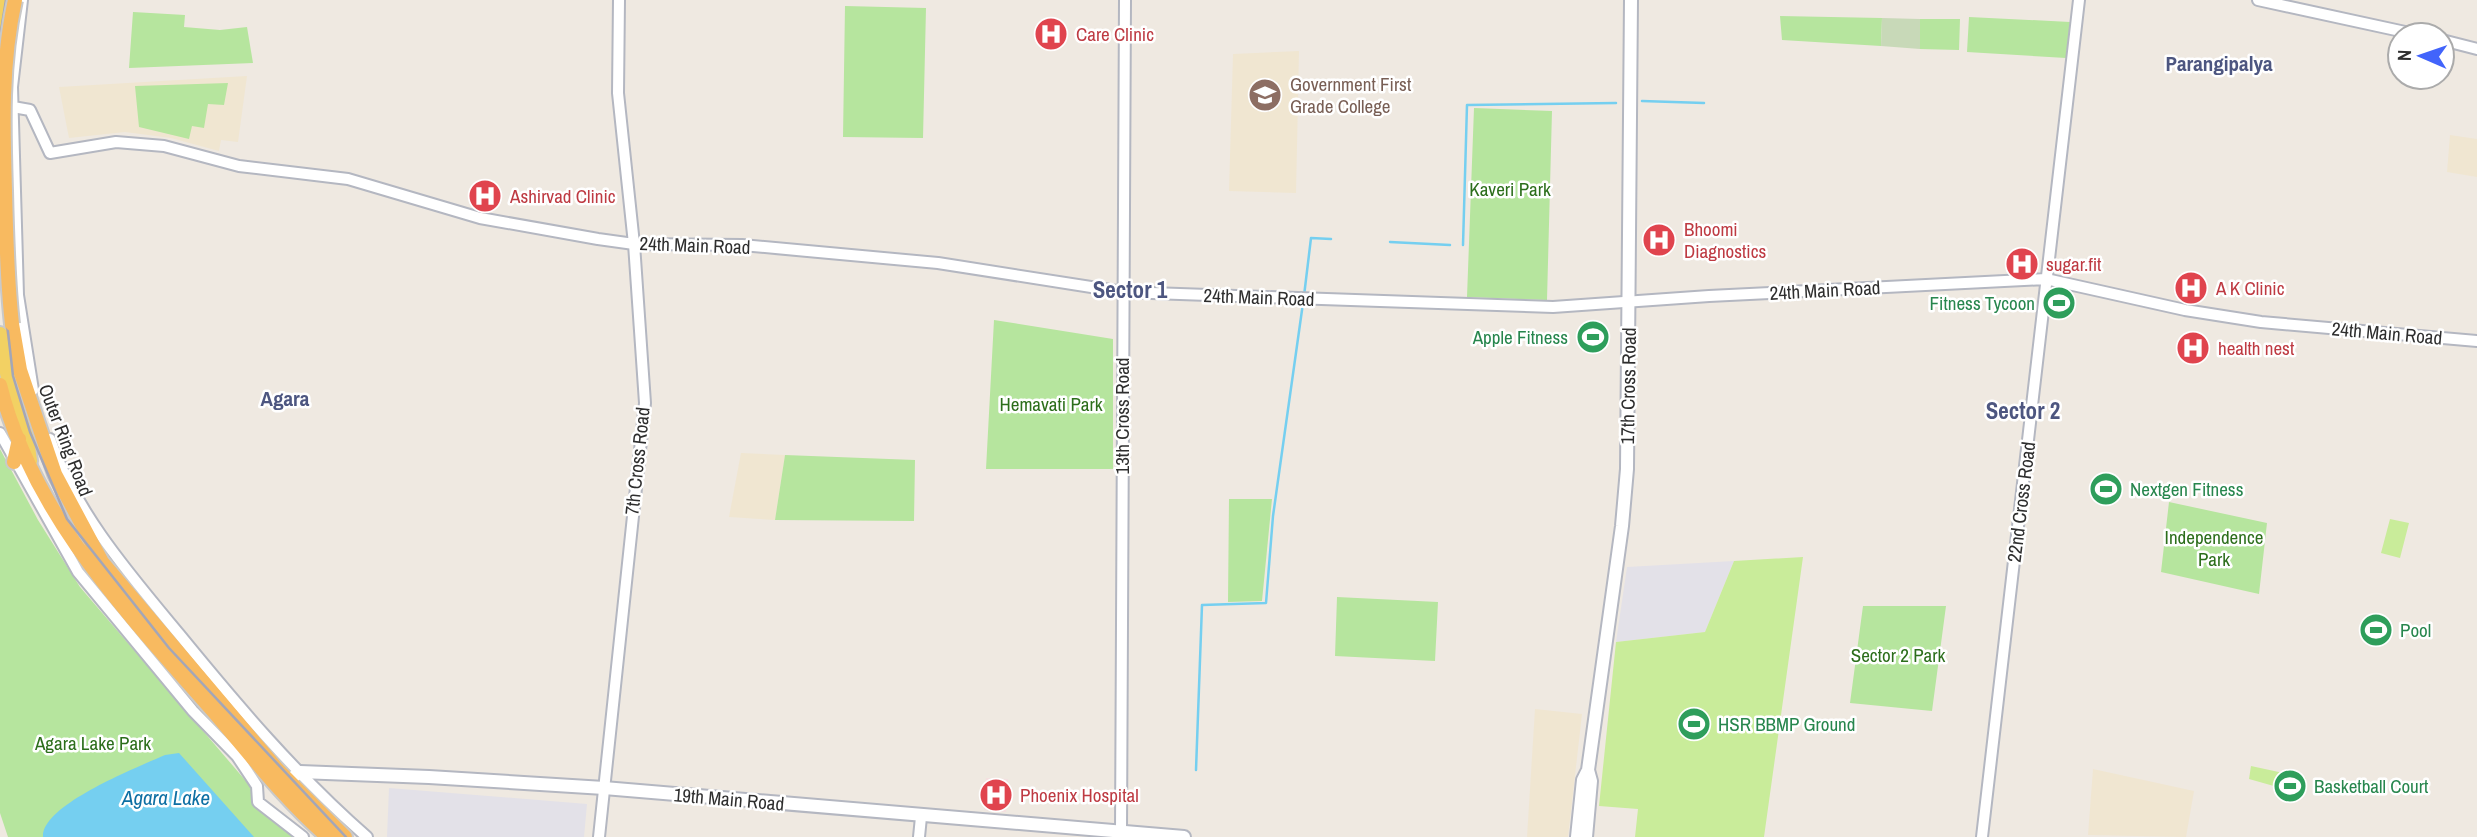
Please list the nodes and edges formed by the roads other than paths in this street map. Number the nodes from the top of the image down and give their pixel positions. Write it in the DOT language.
graph roads {
  1 [pos="7,0"];
  2 [pos="15,0"];
  3 [pos="22,0"];
  4 [pos="619,0"];
  5 [pos="1125,0"];
  6 [pos="1631,0"];
  7 [pos="2079,0"];
  8 [pos="2258,0"];
  9 [pos="2386,28"];
  10 [pos="2456,43"];
  11 [pos="0,46"];
  12 [pos="2477,48"];
  13 [pos="13,107"];
  14 [pos="7,125"];
  15 [pos="634,244"];
  16 [pos="2046,279"];
  17 [pos="1123,292"];
  18 [pos="1629,303"];
  19 [pos="0,334"];
  20 [pos="2477,341"];
  21 [pos="0,385"];
  22 [pos="0,433"];
  23 [pos="19,439"];
  24 [pos="14,462"];
  25 [pos="31,466"];
  26 [pos="1588,770"];
  27 [pos="300,772"];
  28 [pos="283,783"];
  29 [pos="604,788"];
  30 [pos="921,817"];
  31 [pos="1121,832"];
  32 [pos="303,837"];
  33 [pos="328,837"];
  34 [pos="345,837"];
  35 [pos="368,837"];
  36 [pos="599,837"];
  37 [pos="919,837"];
  38 [pos="1184,837"];
  39 [pos="1577,837"];
  40 [pos="1586,837"];
  41 [pos="1982,837"];
  1 -- 11 [label="main road"];
  2 -- 28 [label="highway, Outer Ring Road, bridge"];
  3 -- 13 [label="street"];
  4 -- 15 [label="street, 7th Cross Road"];
  5 -- 17 [label="street, 13th Cross Road"];
  6 -- 18 [label="main road, 17th Cross Road"];
  7 -- 16 [label="street, 22nd Cross Road"];
  8 -- 9 [label="street"];
  10 -- 12 [label="street"];
  13 -- 14 [label="street"];
  13 -- 15 [label="street, 24th Main Road"];
  14 -- 27 [label="street"];
  15 -- 17 [label="street, 24th Main Road"];
  15 -- 29 [label="street, 7th Cross Road"];
  16 -- 18 [label="street, 24th Main Road"];
  16 -- 20 [label="street, 24th Main Road"];
  16 -- 41 [label="street, 22nd Cross Road"];
  17 -- 18 [label="street, 24th Main Road"];
  17 -- 31 [label="street, 13th Cross Road"];
  18 -- 26 [label="main road, 17th Cross Road"];
  19 -- 25 [label="main road, Outer Ring Road"];
  21 -- 23 [label="highway, Outer Ring Road"];
  22 -- 24 [label="street"];
  23 -- 24 [label="highway"];
  23 -- 25 [label="highway, Outer Ring Road"];
  24 -- 32 [label="street"];
  25 -- 28 [label="highway, Outer Ring Road"];
  26 -- 39 [label="main road, 17th Cross Road"];
  26 -- 40 [label="main road, 17th Cross Road"];
  27 -- 28 [label="main road"];
  27 -- 29 [label="main road, 19th Main Road"];
  27 -- 35 [label="street"];
  28 -- 33 [label="highway, Outer Ring Road"];
  28 -- 34 [label="highway, Outer Ring Road"];
  29 -- 30 [label="main road, 19th Main Road"];
  29 -- 36 [label="street, 7th Cross Road"];
  30 -- 31 [label="main road, 19th Main Road"];
  30 -- 37 [label="street"];
  31 -- 38 [label="main road, 19th Main Road"];
}
